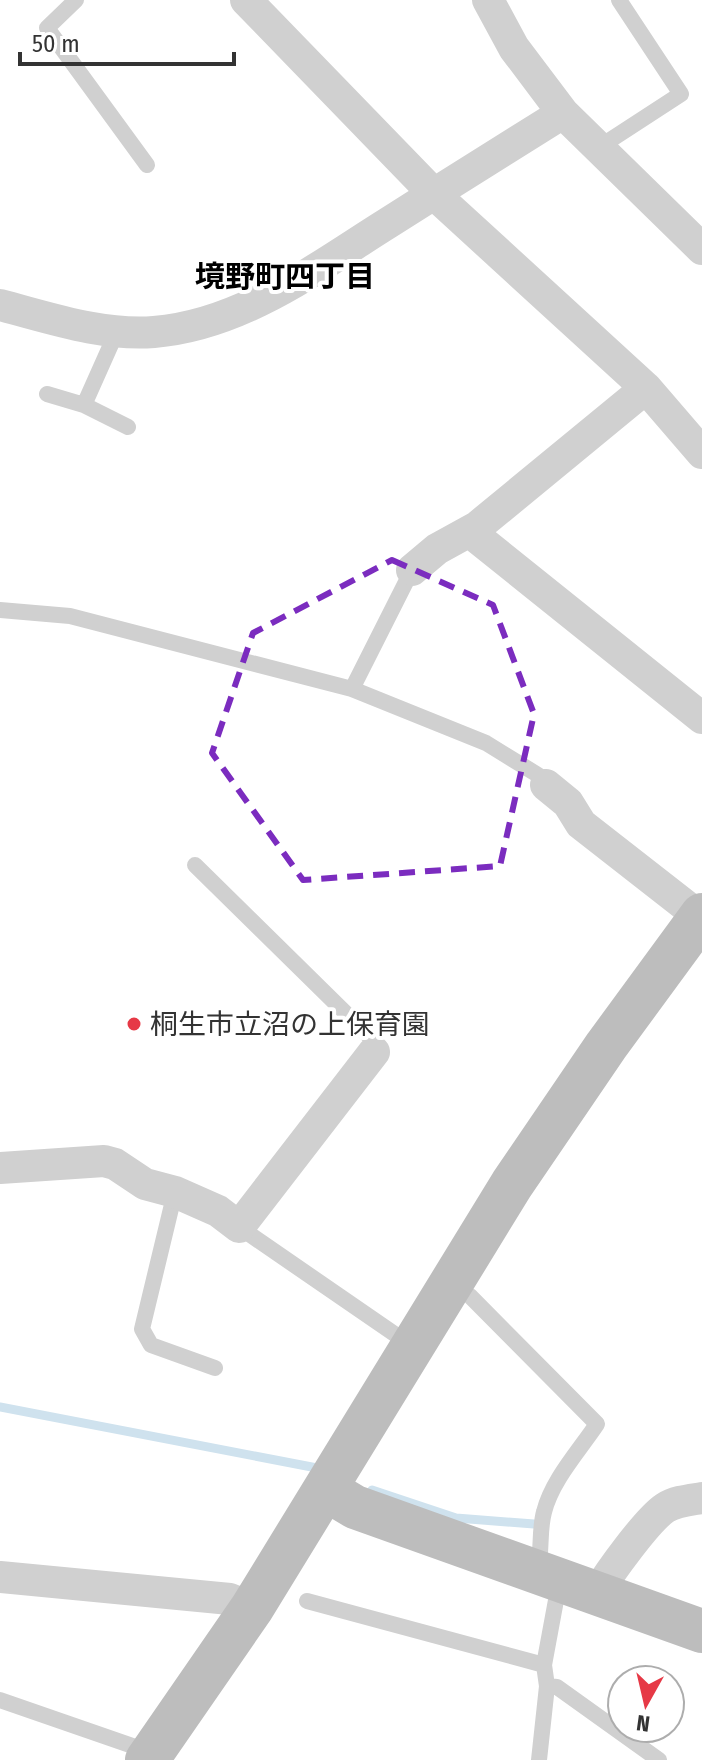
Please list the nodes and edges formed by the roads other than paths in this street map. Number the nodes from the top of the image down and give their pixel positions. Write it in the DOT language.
graph roads {
  1 [pos="76,0"];
  2 [pos="246,0"];
  3 [pos="488,0"];
  4 [pos="619,0"];
  5 [pos="563,113"];
  6 [pos="598,148"];
  7 [pos="147,165"];
  8 [pos="434,194"];
  9 [pos="702,249"];
  10 [pos="0,305"];
  11 [pos="117,331"];
  12 [pos="646,388"];
  13 [pos="47,394"];
  14 [pos="84,405"];
  15 [pos="128,427"];
  16 [pos="702,453"];
  17 [pos="470,532"];
  18 [pos="412,570"];
  19 [pos="0,610"];
  20 [pos="352,689"];
  21 [pos="702,718"];
  22 [pos="546,785"];
  23 [pos="195,865"];
  24 [pos="701,916"];
  25 [pos="374,1052"];
  26 [pos="0,1168"];
  27 [pos="175,1192"];
  28 [pos="239,1227"];
  29 [pos="450,1285"];
  30 [pos="413,1347"];
  31 [pos="215,1368"];
  32 [pos="325,1489"];
  33 [pos="702,1498"];
  34 [pos="0,1577"];
  35 [pos="565,1581"];
  36 [pos="307,1601"];
  37 [pos="252,1608"];
  38 [pos="702,1631"];
  39 [pos="544,1665"];
  40 [pos="547,1686"];
  41 [pos="0,1700"];
  42 [pos="150,1756"];
  43 [pos="539,1760"];
  44 [pos="659,1760"];
  1 -- 7 [label="lane"];
  2 -- 8 [label="street"];
  3 -- 5 [label="street"];
  4 -- 6 [label="lane"];
  5 -- 6 [label="street"];
  5 -- 8 [label="street"];
  6 -- 9 [label="street"];
  8 -- 11 [label="street"];
  8 -- 12 [label="street"];
  10 -- 11 [label="street"];
  11 -- 14 [label="lane"];
  12 -- 16 [label="street"];
  12 -- 17 [label="street"];
  13 -- 14 [label="lane"];
  14 -- 15 [label="lane"];
  17 -- 18 [label="street"];
  17 -- 21 [label="street"];
  18 -- 20 [label="lane"];
  19 -- 20 [label="lane"];
  20 -- 22 [label="lane"];
  22 -- 24 [label="street"];
  23 -- 25 [label="lane"];
  24 -- 29 [label="street"];
  25 -- 28 [label="street"];
  26 -- 27 [label="street"];
  27 -- 28 [label="street"];
  27 -- 31 [label="lane"];
  28 -- 30 [label="lane"];
  29 -- 30 [label="street"];
  29 -- 35 [label="lane"];
  30 -- 32 [label="street"];
  32 -- 35 [label="street"];
  32 -- 37 [label="street"];
  33 -- 35 [label="street"];
  34 -- 37 [label="street"];
  35 -- 38 [label="street"];
  35 -- 39 [label="lane"];
  36 -- 39 [label="lane"];
  37 -- 42 [label="street"];
  39 -- 40 [label="lane"];
  40 -- 43 [label="lane"];
  40 -- 44 [label="lane"];
  41 -- 42 [label="lane"];
}
